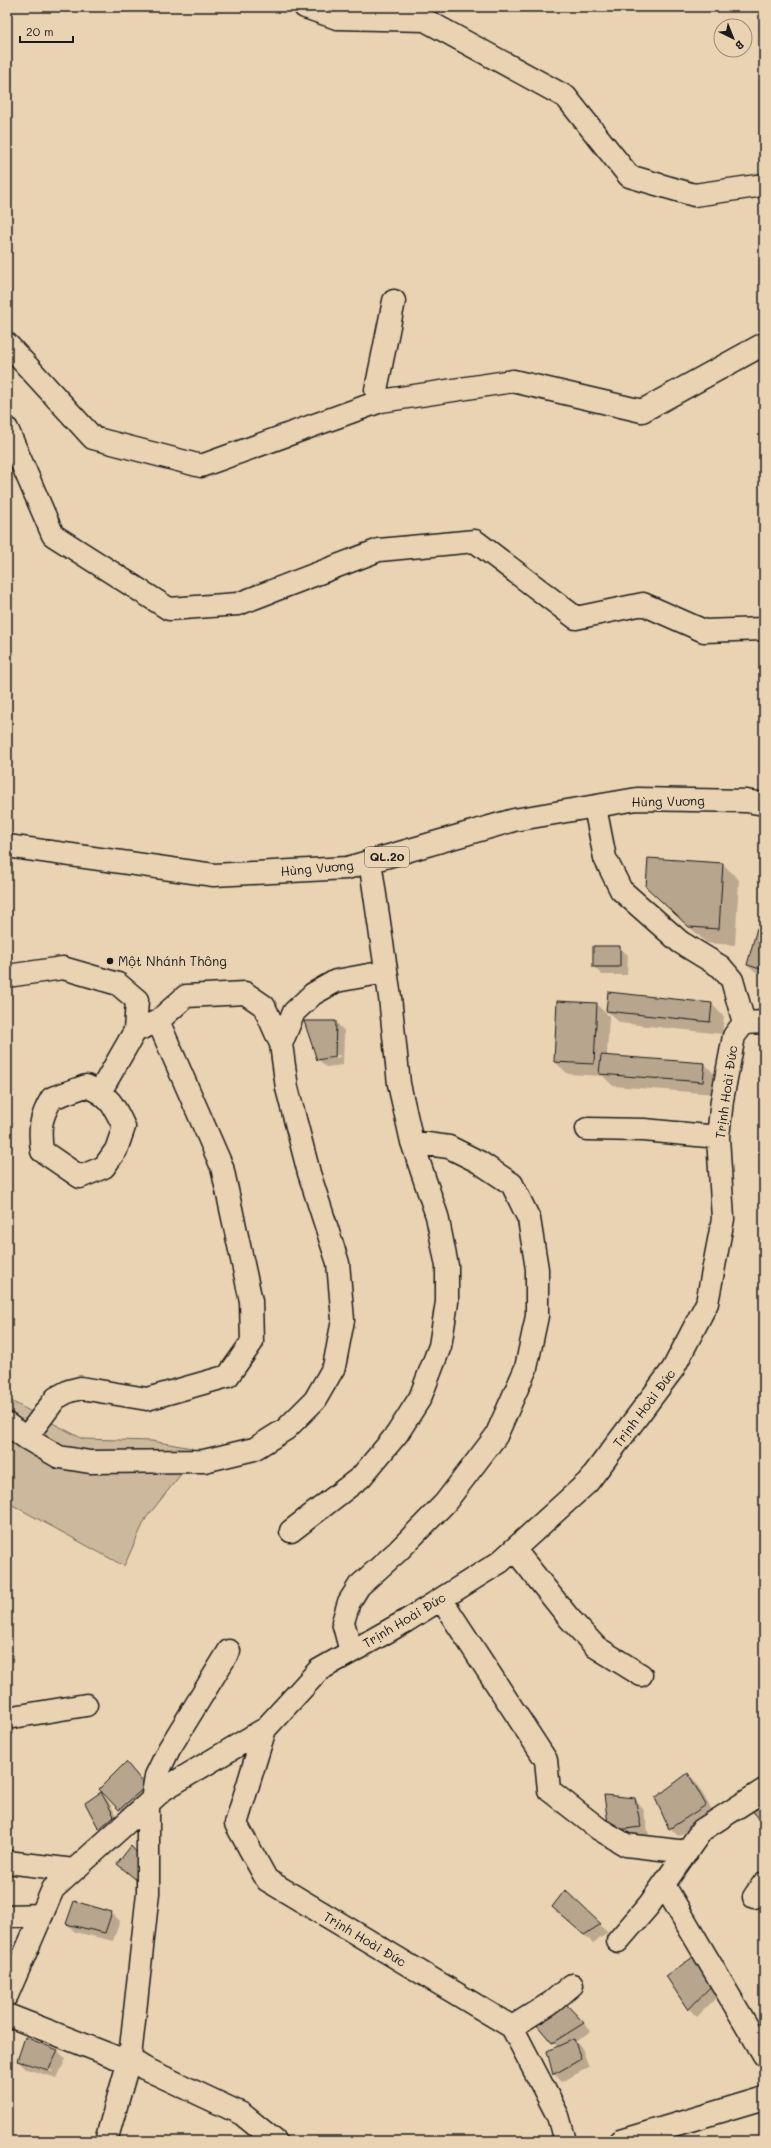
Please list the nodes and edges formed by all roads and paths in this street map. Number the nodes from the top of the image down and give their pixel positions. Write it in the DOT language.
graph roads {
  1 [pos="305,7"];
  2 [pos="764,185"];
  3 [pos="394,302"];
  4 [pos="7,344"];
  5 [pos="764,344"];
  6 [pos="380,401"];
  7 [pos="7,430"];
  8 [pos="764,629"];
  9 [pos="764,804"];
  10 [pos="595,807"];
  11 [pos="7,846"];
  12 [pos="370,861"];
  13 [pos="385,972"];
  14 [pos="7,976"];
  15 [pos="158,1021"];
  16 [pos="754,1022"];
  17 [pos="135,1031"];
  18 [pos="280,1044"];
  19 [pos="100,1092"];
  20 [pos="587,1129"];
  21 [pos="718,1138"];
  22 [pos="412,1142"];
  23 [pos="7,1424"];
  24 [pos="26,1438"];
  25 [pos="291,1531"];
  26 [pos="514,1550"];
  27 [pos="441,1599"];
  28 [pos="229,1651"];
  29 [pos="351,1652"];
  30 [pos="641,1675"];
  31 [pos="86,1705"];
  32 [pos="7,1718"];
  33 [pos="265,1729"];
  34 [pos="764,1790"];
  35 [pos="150,1802"];
  36 [pos="687,1852"];
  37 [pos="7,1862"];
  38 [pos="74,1870"];
  39 [pos="664,1885"];
  40 [pos="42,1915"];
  41 [pos="7,1916"];
  42 [pos="618,1941"];
  43 [pos="572,1985"];
  44 [pos="9,1988"];
  45 [pos="7,2015"];
  46 [pos="512,2027"];
  47 [pos="764,2055"];
  48 [pos="129,2059"];
  49 [pos="764,2098"];
  50 [pos="106,2141"];
  51 [pos="275,2141"];
  52 [pos="565,2141"];
  53 [pos="620,2141"];
  1 -- 2 [label="main road"];
  3 -- 6 [label="main road"];
  4 -- 6 [label="main road"];
  5 -- 6 [label="main road"];
  7 -- 8 [label="main road"];
  9 -- 10 [label="main road, Hùng Vương / QL.20"];
  10 -- 12 [label="main road, Hùng Vương / QL.20"];
  10 -- 16 [label="main road"];
  11 -- 12 [label="main road, Hùng Vương / QL.20"];
  12 -- 13 [label="main road"];
  13 -- 18 [label="main road"];
  13 -- 22 [label="main road"];
  14 -- 17 [label="main road"];
  15 -- 17 [label="main road"];
  15 -- 18 [label="main road"];
  15 -- 24 [label="main road"];
  16 -- 21 [label="main road, Trịnh Hoài Đức"];
  17 -- 19 [label="main road"];
  18 -- 24 [label="main road"];
  20 -- 21 [label="main road"];
  21 -- 26 [label="main road, Trịnh Hoài Đức"];
  22 -- 25 [label="main road"];
  22 -- 29 [label="main road"];
  23 -- 24 [label="main road"];
  26 -- 27 [label="main road, Trịnh Hoài Đức"];
  26 -- 30 [label="main road"];
  27 -- 29 [label="main road, Trịnh Hoài Đức"];
  27 -- 36 [label="main road"];
  28 -- 35 [label="main road"];
  29 -- 33 [label="main road, Trịnh Hoài Đức"];
  31 -- 32 [label="main road"];
  33 -- 35 [label="main road"];
  33 -- 46 [label="main road, Trịnh Hoài Đức"];
  34 -- 36 [label="main road"];
  35 -- 38 [label="main road"];
  35 -- 48 [label="main road"];
  36 -- 39 [label="main road"];
  37 -- 38 [label="main road"];
  38 -- 40 [label="main road"];
  39 -- 42 [label="main road"];
  39 -- 47 [label="main road"];
  40 -- 41 [label="main road"];
  40 -- 44 [label="main road"];
  43 -- 46 [label="main road"];
  45 -- 48 [label="main road"];
  46 -- 52 [label="main road"];
  48 -- 50 [label="main road"];
  48 -- 51 [label="main road"];
  49 -- 53 [label="main road"];
}
